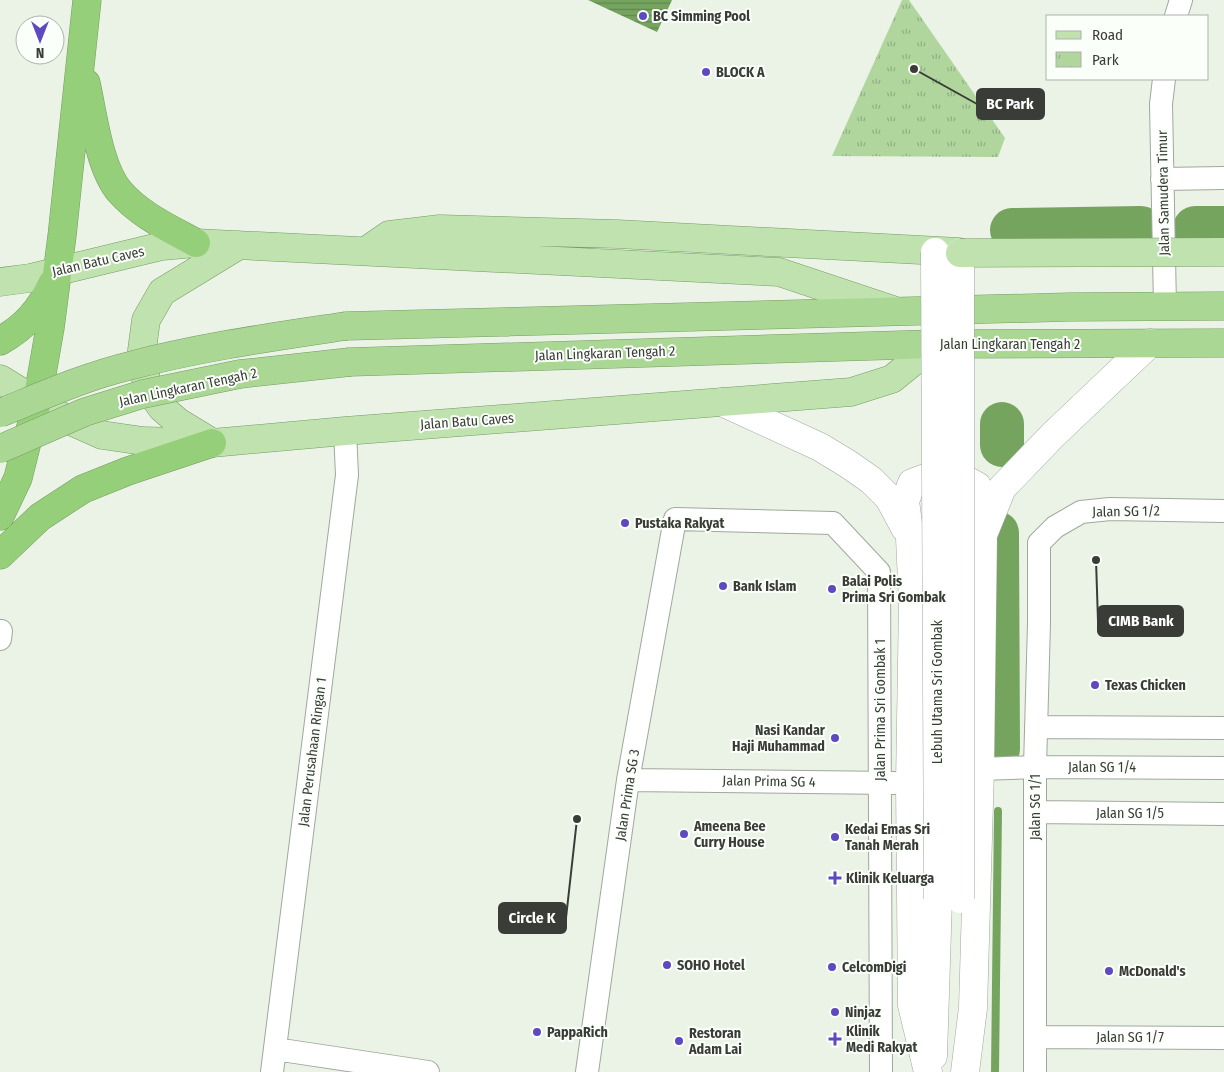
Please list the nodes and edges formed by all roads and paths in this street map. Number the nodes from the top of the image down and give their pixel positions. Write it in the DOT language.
graph roads {
  1 [pos="87,0"];
  2 [pos="1181,0"];
  3 [pos="1176,15"];
  4 [pos="81,60"];
  5 [pos="1164,80"];
  6 [pos="1224,178"];
  7 [pos="1162,179"];
  8 [pos="196,243"];
  9 [pos="239,245"];
  10 [pos="364,252"];
  11 [pos="947,252"];
  12 [pos="1224,252"];
  13 [pos="58,271"];
  14 [pos="0,282"];
  15 [pos="1224,306"];
  16 [pos="1165,307"];
  17 [pos="896,312"];
  18 [pos="5,332"];
  19 [pos="1150,343"];
  20 [pos="1224,343"];
  21 [pos="935,344"];
  22 [pos="0,379"];
  23 [pos="37,402"];
  24 [pos="722,402"];
  25 [pos="0,413"];
  26 [pos="345,431"];
  27 [pos="212,443"];
  28 [pos="0,449"];
  29 [pos="1224,511"];
  30 [pos="0,516"];
  31 [pos="675,519"];
  32 [pos="982,534"];
  33 [pos="910,538"];
  34 [pos="1039,543"];
  35 [pos="0,555"];
  36 [pos="1036,727"];
  37 [pos="1224,728"];
  38 [pos="1035,767"];
  39 [pos="1224,768"];
  40 [pos="980,769"];
  41 [pos="628,780"];
  42 [pos="880,782"];
  43 [pos="910,783"];
  44 [pos="1035,812"];
  45 [pos="1224,814"];
  46 [pos="949,899"];
  47 [pos="1035,1037"];
  48 [pos="1224,1038"];
  49 [pos="275,1049"];
  50 [pos="272,1072"];
  51 [pos="428,1072"];
  52 [pos="587,1072"];
  53 [pos="881,1072"];
  54 [pos="928,1072"];
  55 [pos="932,1072"];
  56 [pos="963,1072"];
  57 [pos="1035,1072"];
  1 -- 4 [label="highway"];
  2 -- 3 [label="street"];
  4 -- 8 [label="highway"];
  4 -- 13 [label="highway"];
  5 -- 7 [label="street, Jalan Samudera Timur"];
  6 -- 7 [label="street"];
  7 -- 16 [label="street, Jalan Samudera Timur"];
  8 -- 9 [label="main road, Jalan Batu Caves"];
  8 -- 13 [label="main road, Jalan Batu Caves"];
  9 -- 10 [label="main road, Jalan Batu Caves"];
  9 -- 27 [label="main road"];
  10 -- 11 [label="main road"];
  10 -- 17 [label="main road"];
  11 -- 12 [label="main road, bridge"];
  11 -- 46 [label="street, Lebuh Utama Sri Gombak, bridge"];
  13 -- 14 [label="main road, Jalan Batu Caves"];
  13 -- 18 [label="highway"];
  13 -- 23 [label="highway"];
  15 -- 16 [label="highway"];
  16 -- 17 [label="highway"];
  17 -- 25 [label="highway, bridge"];
  18 -- 23 [label="highway"];
  19 -- 20 [label="highway, Jalan Lingkaran Tengah 2"];
  19 -- 21 [label="highway, Jalan Lingkaran Tengah 2"];
  19 -- 32 [label="street, Lebuh Utama Sri Gombak"];
  21 -- 24 [label="main road, Jalan Batu Caves"];
  21 -- 28 [label="highway, Jalan Lingkaran Tengah 2, bridge"];
  22 -- 23 [label="main road, Jalan Batu Caves"];
  23 -- 27 [label="main road, Jalan Batu Caves"];
  23 -- 30 [label="highway"];
  24 -- 26 [label="main road, Jalan Batu Caves"];
  24 -- 33 [label="street, Lebuh Utama Sri Gombak"];
  26 -- 27 [label="main road, Jalan Batu Caves"];
  26 -- 49 [label="street, Jalan Perusahaan Ringan 1"];
  27 -- 35 [label="highway"];
  29 -- 34 [label="street, Jalan SG 1/2"];
  31 -- 41 [label="street, Jalan Prima SG 3"];
  31 -- 42 [label="street, Jalan Prima Sri Gombak 1"];
  32 -- 33 [label="street"];
  32 -- 40 [label="street, Lebuh Utama Sri Gombak"];
  33 -- 43 [label="street, Lebuh Utama Sri Gombak"];
  34 -- 36 [label="street, Jalan SG 1/1"];
  36 -- 37 [label="street"];
  36 -- 38 [label="street, Jalan SG 1/1"];
  38 -- 39 [label="street, Jalan SG 1/4"];
  38 -- 40 [label="street, Jalan SG 1/4"];
  38 -- 44 [label="street, Jalan SG 1/1"];
  40 -- 56 [label="street, Lebuh Utama Sri Gombak"];
  41 -- 42 [label="street, Jalan Prima SG 4"];
  41 -- 52 [label="street, Jalan Prima SG 3"];
  42 -- 43 [label="street, Jalan Prima SG 4"];
  42 -- 53 [label="street, Jalan Prima Sri Gombak 1"];
  43 -- 54 [label="street, Lebuh Utama Sri Gombak"];
  44 -- 45 [label="street, Jalan SG 1/5"];
  44 -- 47 [label="street, Jalan SG 1/1"];
  46 -- 55 [label="street, Lebuh Utama Sri Gombak"];
  46 -- 56 [label="street, Lebuh Utama Sri Gombak"];
  47 -- 48 [label="street, Jalan SG 1/7"];
  47 -- 57 [label="street, Jalan SG 1/1"];
  49 -- 50 [label="street, Jalan Perusahaan Ringan 1"];
  49 -- 51 [label="street"];
}
